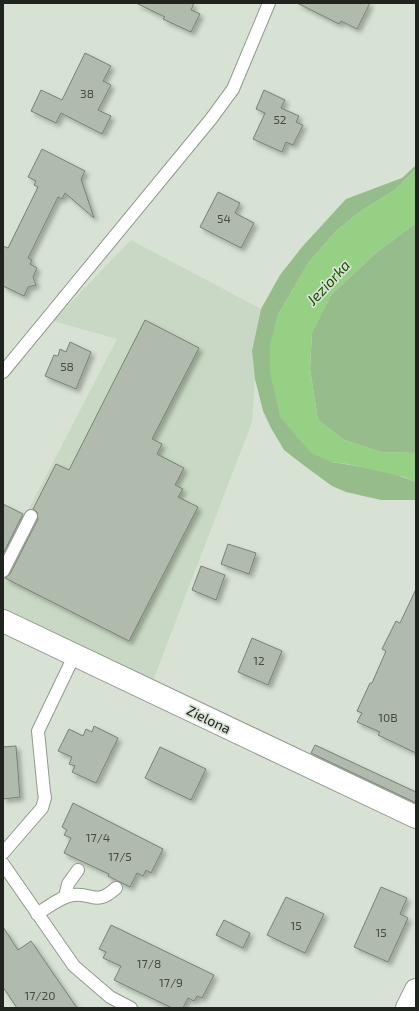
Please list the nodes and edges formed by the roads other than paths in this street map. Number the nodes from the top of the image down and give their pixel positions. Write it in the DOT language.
graph roads {
  1 [pos="269,3"];
  2 [pos="3,372"];
  3 [pos="31,516"];
  4 [pos="3,571"];
  5 [pos="3,621"];
  6 [pos="74,654"];
  7 [pos="416,817"];
  8 [pos="3,853"];
  9 [pos="3,864"];
  10 [pos="78,870"];
  11 [pos="116,888"];
  12 [pos="65,897"];
  13 [pos="37,914"];
  14 [pos="416,990"];
  15 [pos="131,1008"];
  16 [pos="407,1008"];
  1 -- 2 [label="lane"];
  3 -- 4 [label="lane"];
  5 -- 6 [label="street, Zielona"];
  6 -- 7 [label="street, Zielona"];
  6 -- 8 [label="lane"];
  9 -- 13 [label="lane"];
  10 -- 12 [label="lane"];
  11 -- 12 [label="lane"];
  12 -- 13 [label="lane"];
  13 -- 15 [label="lane"];
  14 -- 16 [label="street"];
}
